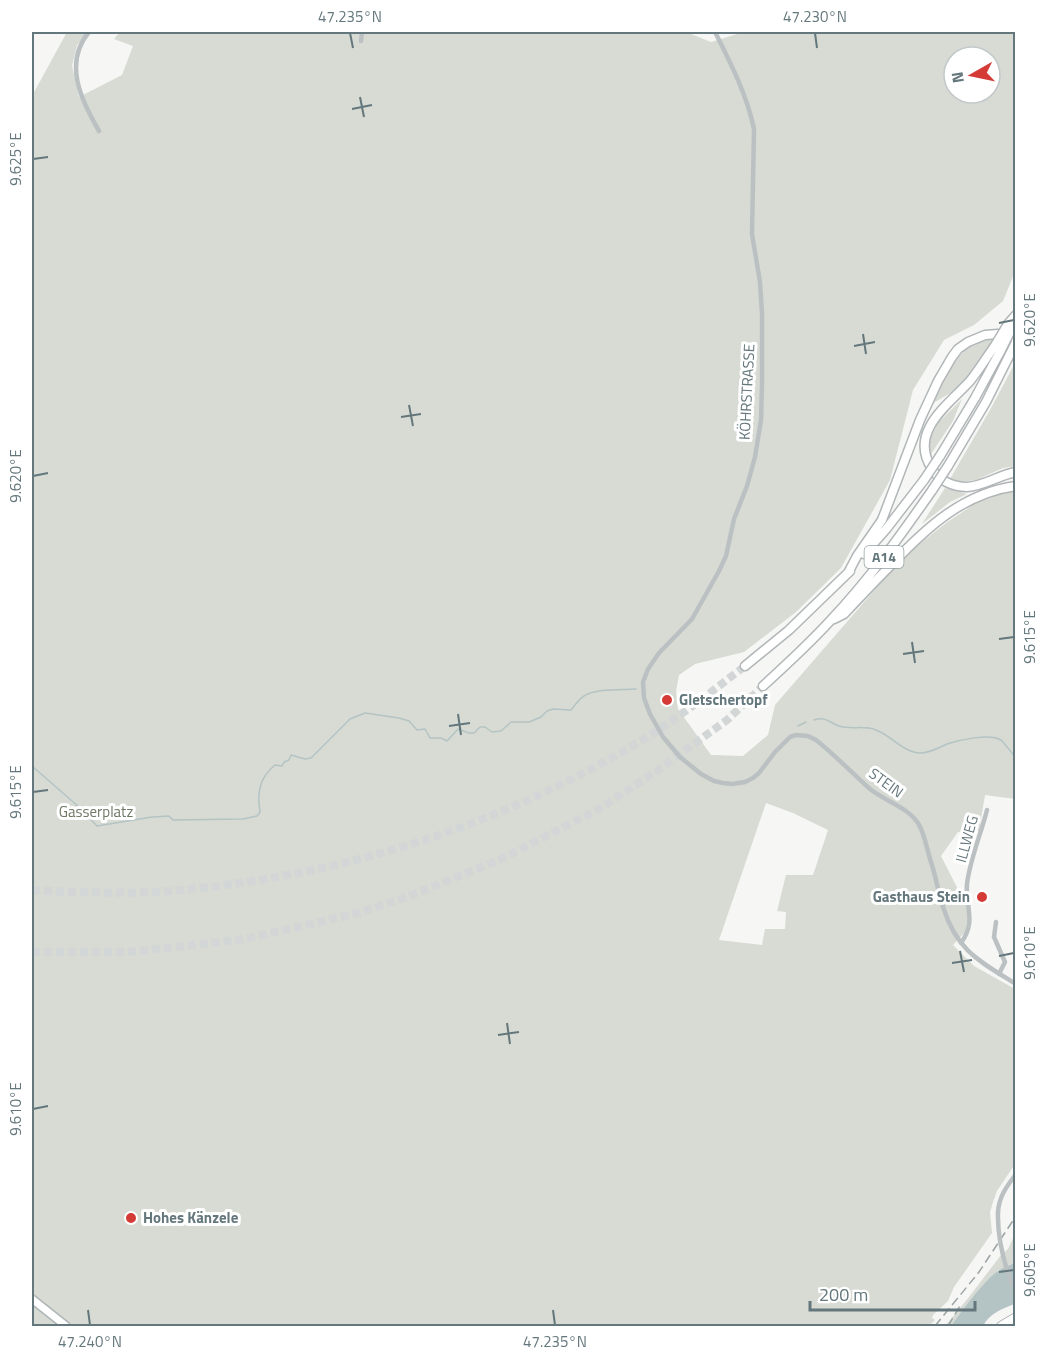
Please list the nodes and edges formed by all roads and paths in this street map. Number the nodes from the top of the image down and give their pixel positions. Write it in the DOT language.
graph roads {
  1 [pos="89,32"];
  2 [pos="362,32"];
  3 [pos="716,32"];
  4 [pos="361,41"];
  5 [pos="99,131"];
  6 [pos="1016,315"];
  7 [pos="1012,323"];
  8 [pos="1016,340"];
  9 [pos="998,348"];
  10 [pos="1016,471"];
  11 [pos="1016,486"];
  12 [pos="848,573"];
  13 [pos="831,620"];
  14 [pos="745,666"];
  15 [pos="763,686"];
  16 [pos="680,757"];
  17 [pos="987,810"];
  18 [pos="996,922"];
  19 [pos="961,943"];
  20 [pos="999,974"];
  21 [pos="1016,984"];
  22 [pos="1016,1174"];
  23 [pos="1016,1295"];
  24 [pos="32,1299"];
  25 [pos="1016,1317"];
  26 [pos="66,1326"];
  27 [pos="1001,1326"];
  1 -- 5 [label="street"];
  2 -- 4 [label="street"];
  3 -- 16 [label="street, KÖHRSTRASSE"];
  6 -- 7 [label="highway"];
  7 -- 9 [label="highway, A14, bridge"];
  8 -- 12 [label="highway"];
  8 -- 13 [label="highway, A14, bridge"];
  9 -- 10 [label="highway"];
  9 -- 12 [label="highway, A14, bridge"];
  11 -- 13 [label="highway"];
  12 -- 14 [label="highway, A14"];
  13 -- 15 [label="highway, A14"];
  16 -- 19 [label="street, STEIN"];
  17 -- 19 [label="street, ILLWEG"];
  18 -- 20 [label="street"];
  19 -- 20 [label="street, STEIN"];
  20 -- 21 [label="street, STEIN"];
  22 -- 23 [label="street, bridge"];
  24 -- 26 [label="main road"];
  25 -- 27 [label="main road"];
}
